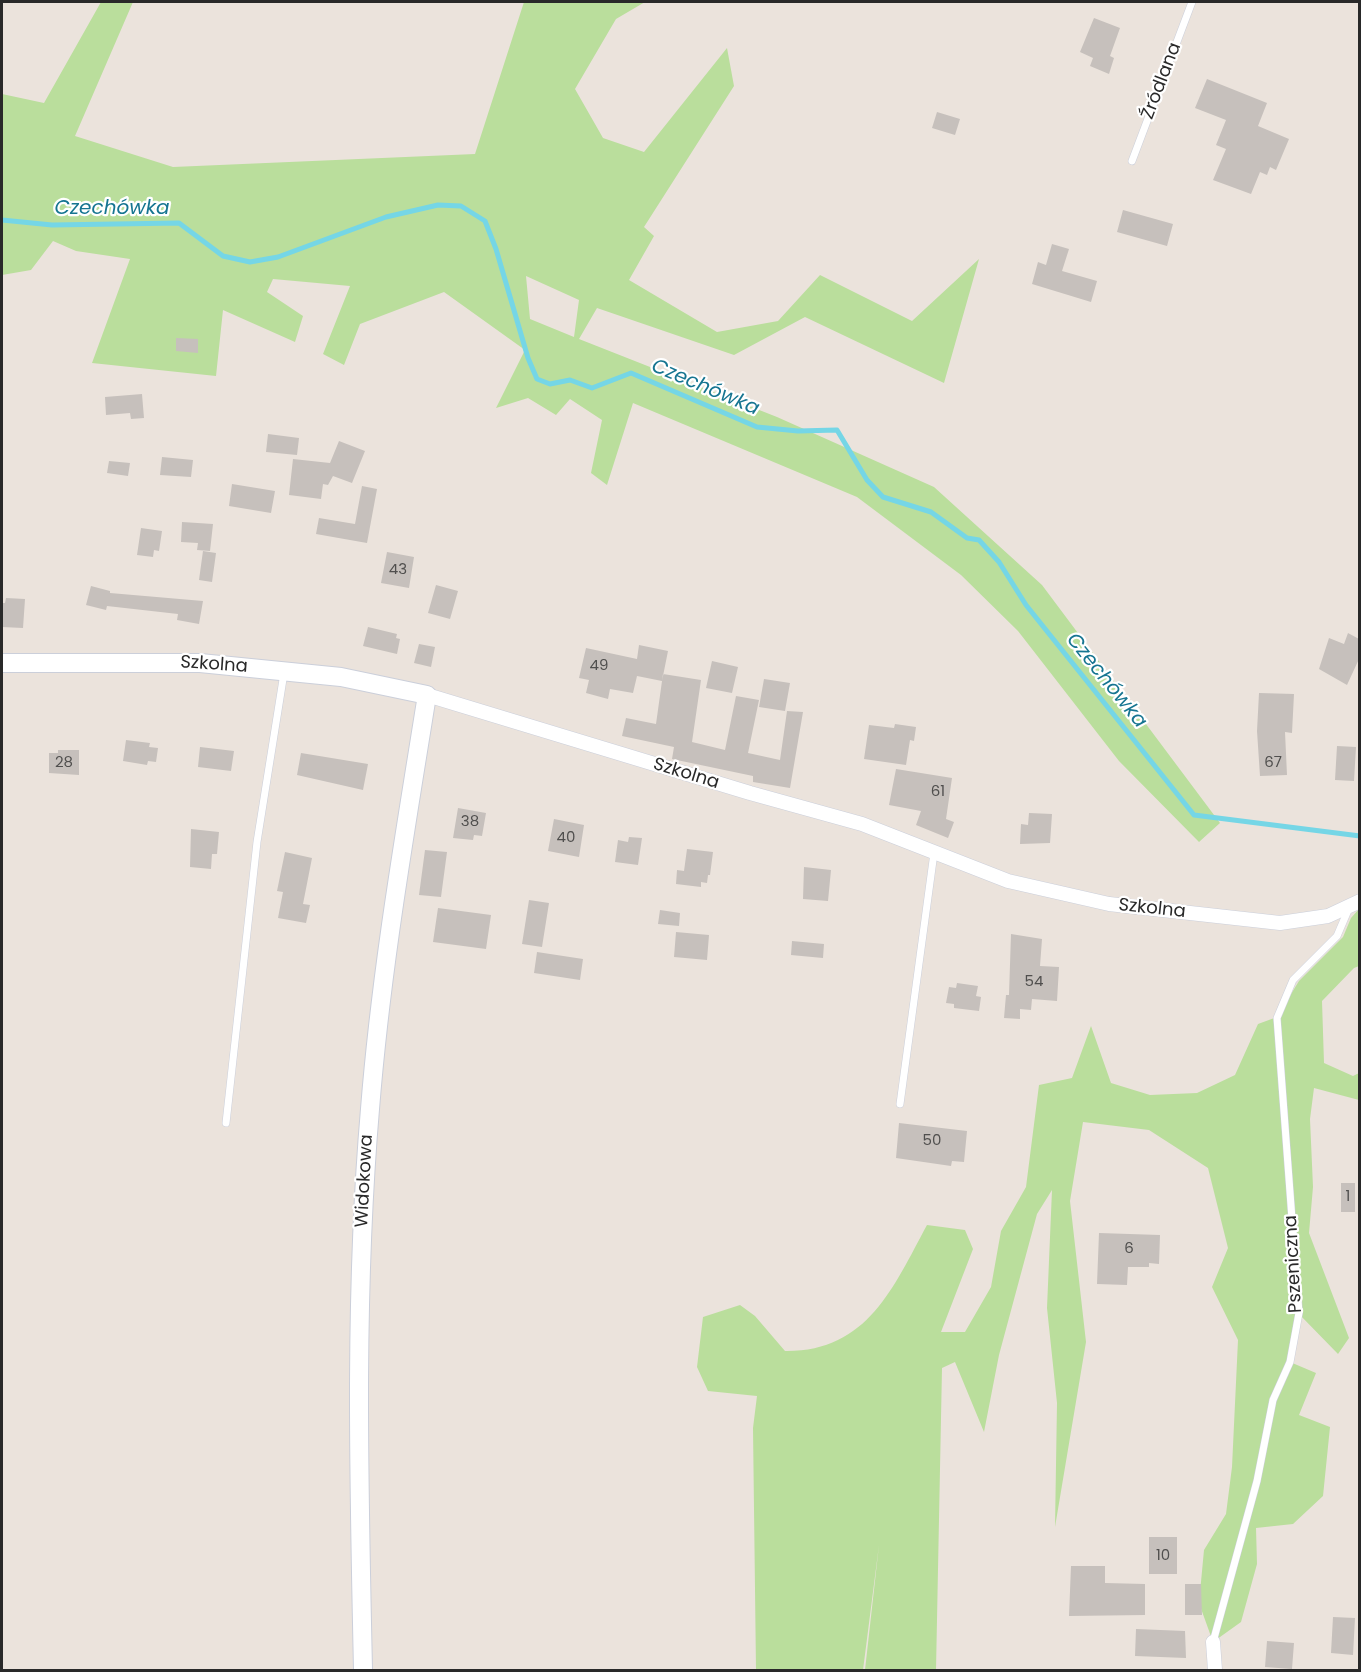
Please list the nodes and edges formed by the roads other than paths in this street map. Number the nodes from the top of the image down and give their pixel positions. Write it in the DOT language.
graph roads {
  1 [pos="1192,2"];
  2 [pos="1132,161"];
  3 [pos="2,663"];
  4 [pos="285,671"];
  5 [pos="427,695"];
  6 [pos="934,853"];
  7 [pos="1354,904"];
  8 [pos="900,1104"];
  9 [pos="226,1123"];
  10 [pos="1213,1642"];
  11 [pos="363,1671"];
  12 [pos="1215,1671"];
  1 -- 2 [label="lane, Źródlana"];
  3 -- 4 [label="street, Szkolna"];
  4 -- 5 [label="street, Szkolna"];
  4 -- 9 [label="lane"];
  5 -- 6 [label="street, Szkolna"];
  5 -- 11 [label="street, Widokowa"];
  6 -- 7 [label="street, Szkolna"];
  6 -- 8 [label="lane"];
  7 -- 10 [label="lane, Pszeniczna"];
  10 -- 12 [label="street, Pszeniczna"];
}
